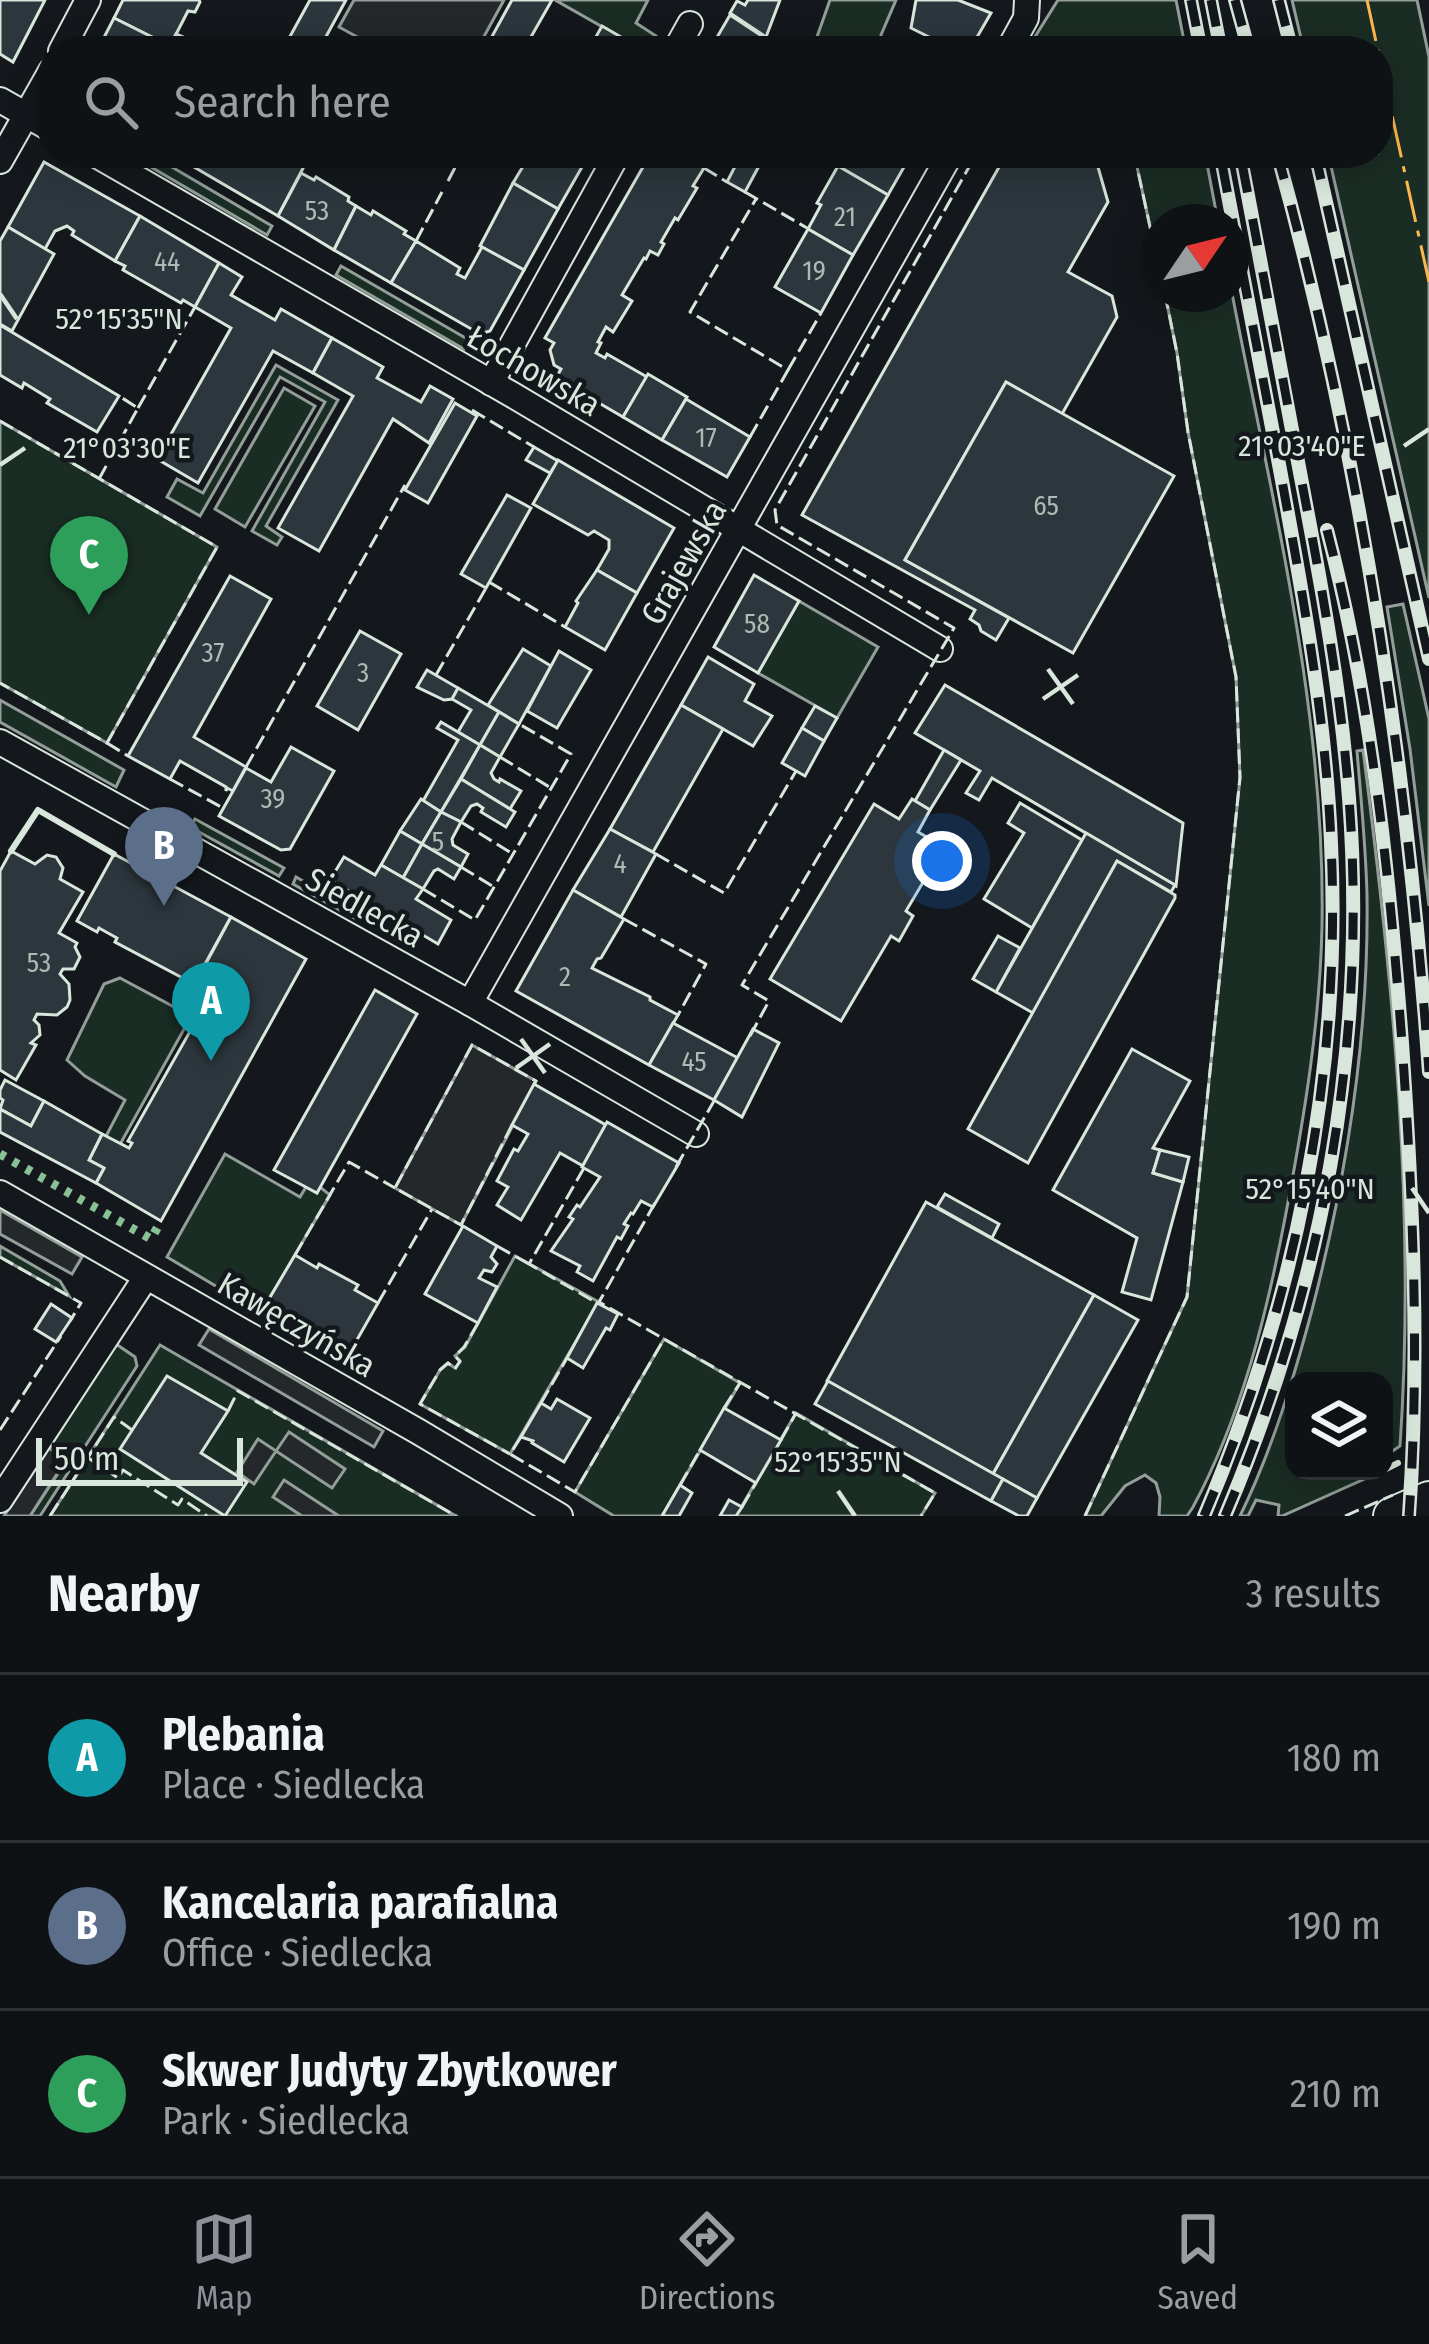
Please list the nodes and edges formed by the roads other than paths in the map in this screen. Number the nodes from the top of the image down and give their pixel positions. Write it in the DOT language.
graph roads {
  1 [pos="88,0"];
  2 [pos="1027,0"];
  3 [pos="690,24"];
  4 [pos="70,36"];
  5 [pos="683,36"];
  6 [pos="1016,36"];
  7 [pos="36,98"];
  8 [pos="0,100"];
  9 [pos="27,115"];
  10 [pos="36,120"];
  11 [pos="0,161"];
  12 [pos="119,168"];
  13 [pos="610,168"];
  14 [pos="943,168"];
  15 [pos="491,383"];
  16 [pos="740,530"];
  17 [pos="940,649"];
  18 [pos="0,742"];
  19 [pos="470,1003"];
  20 [pos="696,1134"];
  21 [pos="0,1193"];
  22 [pos="146,1277"];
  23 [pos="0,1500"];
  24 [pos="1429,1500"];
  25 [pos="560,1516"];
  26 [pos="1392,1516"];
  1 -- 4 [label="street"];
  2 -- 6 [label="street"];
  3 -- 5 [label="street"];
  7 -- 9 [label="street"];
  8 -- 9 [label="street"];
  9 -- 10 [label="street"];
  9 -- 11 [label="street"];
  12 -- 15 [label="street, Łochowska"];
  13 -- 15 [label="street"];
  14 -- 16 [label="street, Grajewska"];
  15 -- 16 [label="street, Łochowska"];
  16 -- 17 [label="street, Łochowska"];
  16 -- 19 [label="street, Grajewska"];
  18 -- 19 [label="street, Siedlecka"];
  19 -- 20 [label="street, Siedlecka"];
  21 -- 22 [label="street, Kawęczyńska"];
  22 -- 23 [label="street"];
  22 -- 25 [label="street, Kawęczyńska"];
  24 -- 26 [label="street"];
}
